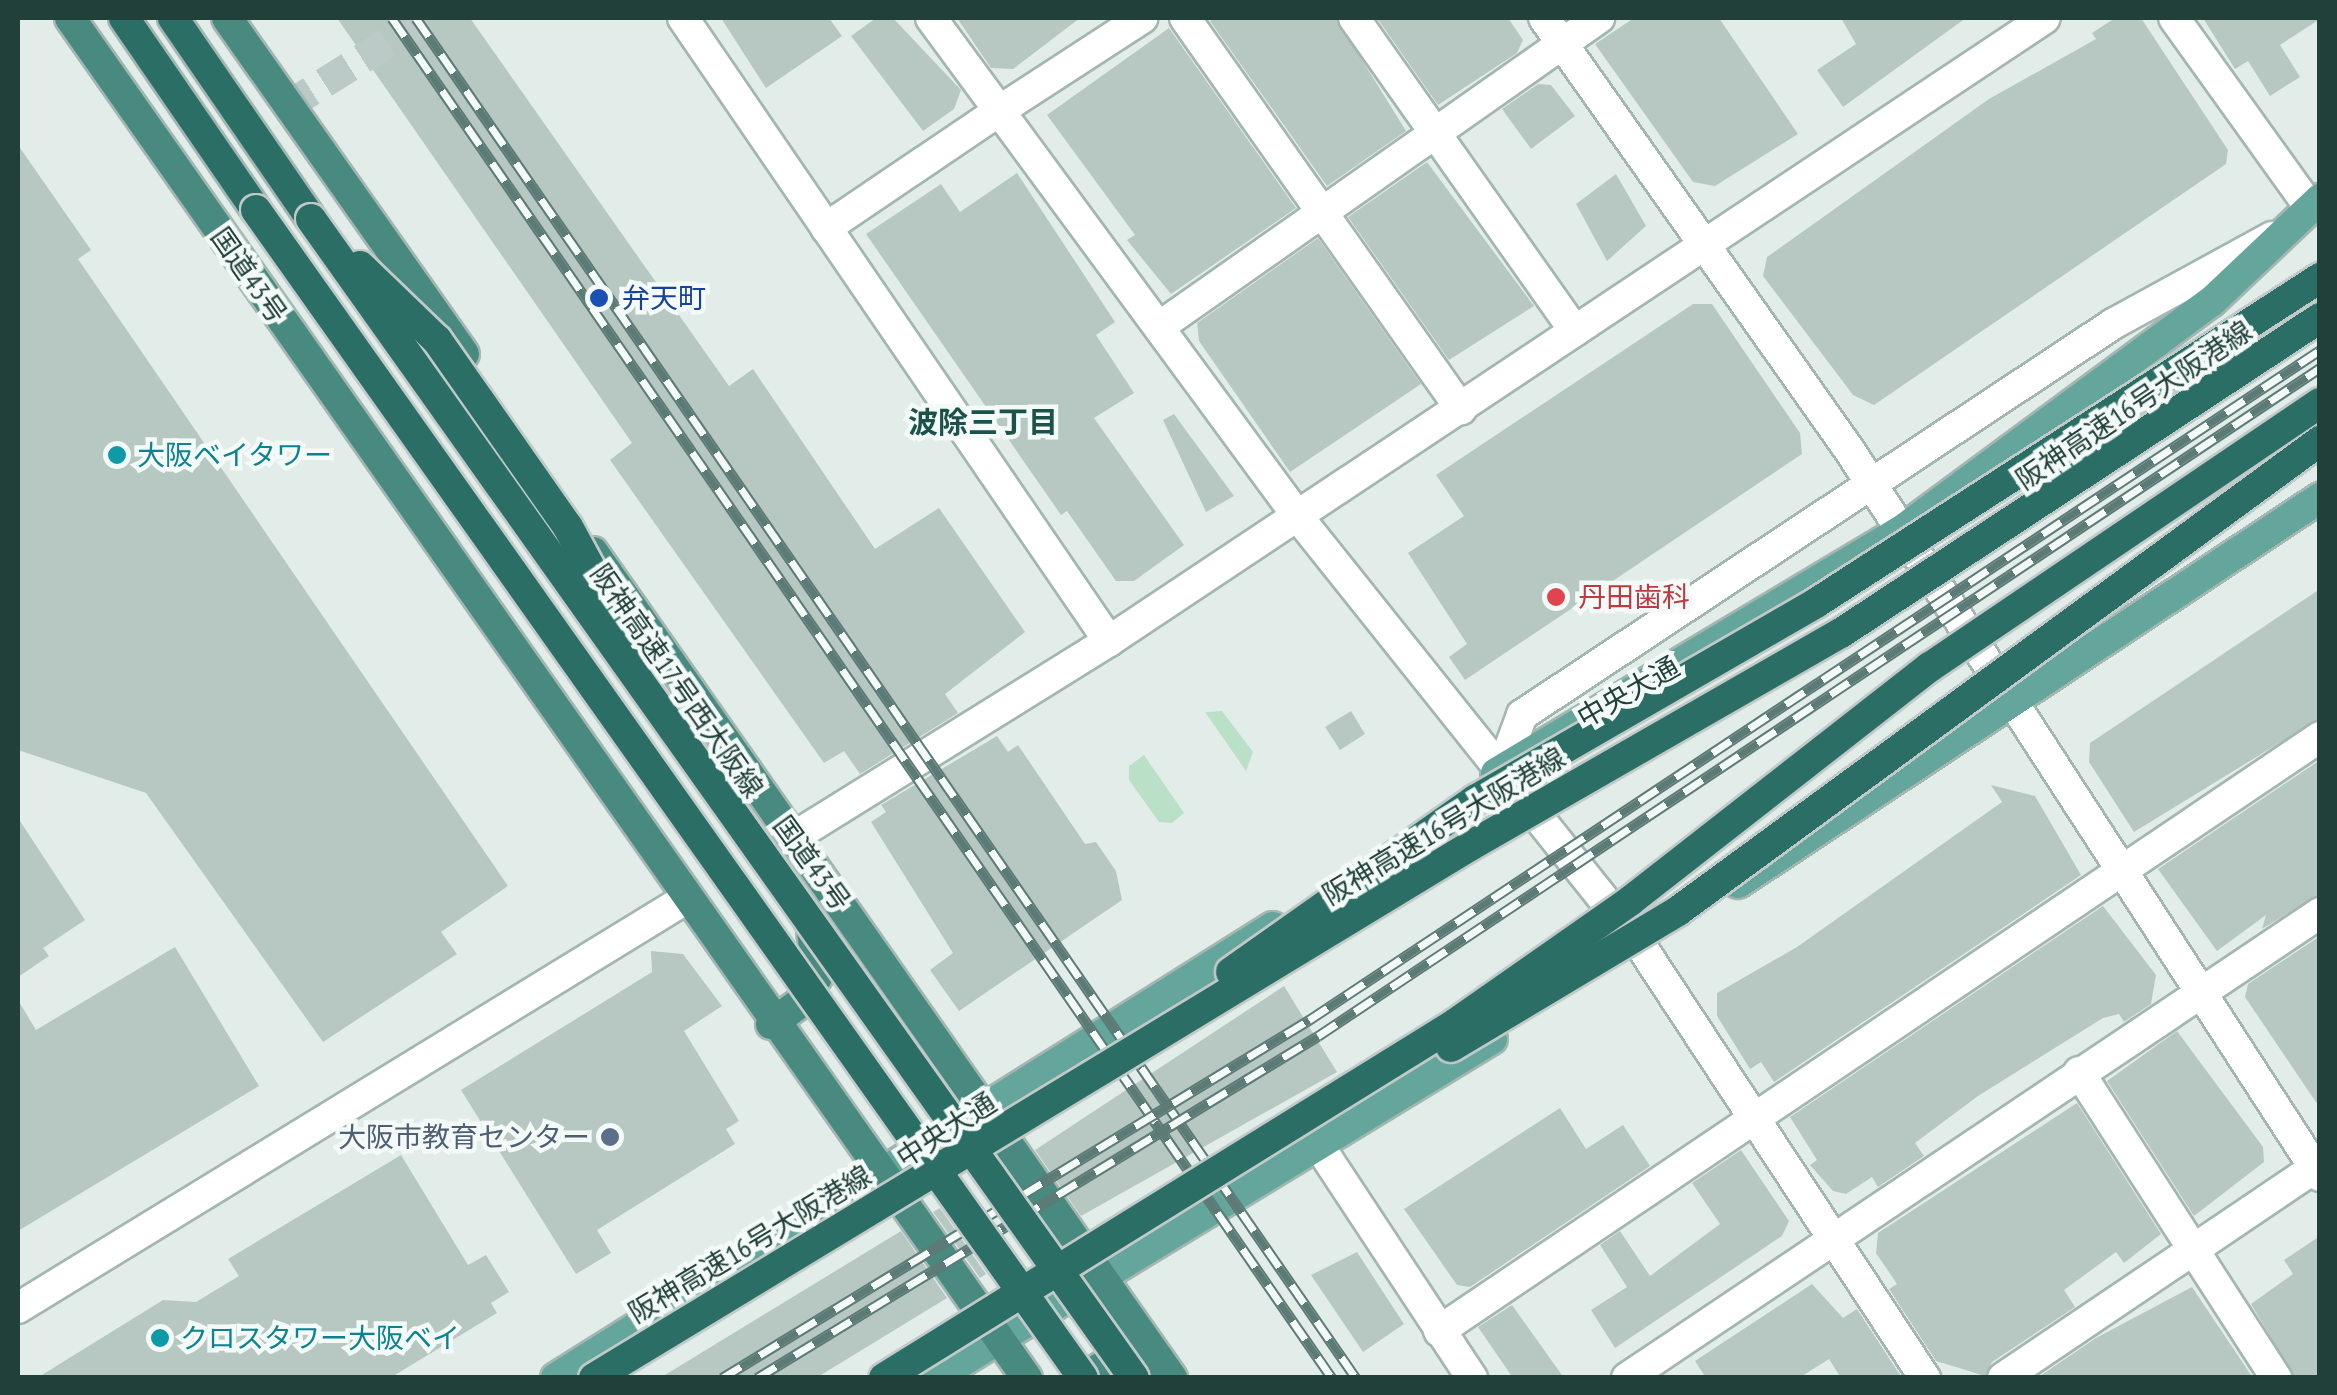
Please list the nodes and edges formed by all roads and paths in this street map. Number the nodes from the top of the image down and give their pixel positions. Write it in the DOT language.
graph roads {
  1 [pos="70,18"];
  2 [pos="124,18"];
  3 [pos="172,18"];
  4 [pos="227,18"];
  5 [pos="683,18"];
  6 [pos="931,18"];
  7 [pos="1142,18"];
  8 [pos="1186,18"];
  9 [pos="1354,18"];
  10 [pos="1544,18"];
  11 [pos="1599,18"];
  12 [pos="2045,18"];
  13 [pos="2174,18"];
  14 [pos="1562,44"];
  15 [pos="999,111"];
  16 [pos="1438,134"];
  17 [pos="2315,203"];
  18 [pos="1320,211"];
  19 [pos="826,228"];
  20 [pos="2273,237"];
  21 [pos="1706,246"];
  22 [pos="387,248"];
  23 [pos="2320,278"];
  24 [pos="2320,318"];
  25 [pos="1159,327"];
  26 [pos="1575,331"];
  27 [pos="2320,403"];
  28 [pos="1461,409"];
  29 [pos="2320,441"];
  30 [pos="1872,489"];
  31 [pos="2320,498"];
  32 [pos="1299,518"];
  33 [pos="1901,531"];
  34 [pos="1108,641"];
  35 [pos="2012,703"];
  36 [pos="2320,736"];
  37 [pos="1502,768"];
  38 [pos="792,838"];
  39 [pos="2121,868"];
  40 [pos="684,900"];
  41 [pos="2320,913"];
  42 [pos="1641,946"];
  43 [pos="2202,991"];
  44 [pos="772,1024"];
  45 [pos="1146,1042"];
  46 [pos="2079,1072"];
  47 [pos="986,1104"];
  48 [pos="1756,1114"];
  49 [pos="1319,1146"];
  50 [pos="2318,1169"];
  51 [pos="877,1174"];
  52 [pos="1143,1219"];
  53 [pos="1834,1238"];
  54 [pos="2192,1250"];
  55 [pos="1104,1275"];
  56 [pos="18,1308"];
  57 [pos="1439,1330"];
  58 [pos="999,1340"];
  59 [pos="556,1378"];
  60 [pos="594,1378"];
  61 [pos="884,1378"];
  62 [pos="935,1378"];
  63 [pos="1027,1378"];
  64 [pos="1083,1378"];
  65 [pos="1134,1378"];
  66 [pos="1161,1378"];
  67 [pos="1172,1378"];
  68 [pos="1472,1378"];
  69 [pos="1627,1378"];
  70 [pos="1925,1378"];
  71 [pos="2004,1378"];
  72 [pos="2276,1378"];
  1 -- 40 [label="highway, 国道43号"];
  2 -- 64 [label="highway, bridge"];
  3 -- 65 [label="highway, 阪神高速17号西大阪線, bridge"];
  4 -- 22 [label="highway, 国道43号"];
  5 -- 19 [label="street"];
  6 -- 15 [label="street"];
  7 -- 15 [label="street"];
  8 -- 18 [label="street"];
  9 -- 16 [label="street"];
  10 -- 14 [label="street"];
  11 -- 14 [label="street"];
  12 -- 21 [label="street"];
  13 -- 17 [label="street"];
  14 -- 16 [label="street"];
  14 -- 21 [label="street"];
  15 -- 19 [label="street"];
  15 -- 25 [label="street"];
  16 -- 18 [label="street"];
  16 -- 26 [label="street"];
  17 -- 20 [label="main road, 中央大通"];
  18 -- 25 [label="street"];
  18 -- 28 [label="street"];
  19 -- 34 [label="street"];
  20 -- 30 [label="street"];
  20 -- 33 [label="main road, 中央大通"];
  21 -- 26 [label="street"];
  21 -- 30 [label="street"];
  22 -- 38 [label="highway, 国道43号"];
  22 -- 44 [label="highway, 国道43号"];
  23 -- 45 [label="highway, bridge"];
  24 -- 45 [label="highway, 阪神高速16号大阪港線, bridge"];
  25 -- 32 [label="street"];
  26 -- 28 [label="street"];
  27 -- 52 [label="highway, bridge"];
  28 -- 32 [label="street"];
  29 -- 52 [label="highway, bridge"];
  30 -- 33 [label="street"];
  30 -- 37 [label="street"];
  31 -- 35 [label="main road"];
  32 -- 34 [label="street"];
  32 -- 37 [label="street"];
  33 -- 35 [label="street"];
  33 -- 37 [label="main road, 中央大通"];
  34 -- 38 [label="street"];
  35 -- 39 [label="street"];
  35 -- 42 [label="main road"];
  36 -- 39 [label="street"];
  37 -- 42 [label="street"];
  37 -- 47 [label="main road, 中央大通"];
  38 -- 47 [label="highway, 国道43号"];
  39 -- 43 [label="street"];
  39 -- 48 [label="street"];
  40 -- 44 [label="highway, 国道43号"];
  40 -- 56 [label="street"];
  41 -- 43 [label="street"];
  42 -- 48 [label="street"];
  42 -- 49 [label="main road"];
  43 -- 46 [label="street"];
  43 -- 50 [label="street"];
  44 -- 51 [label="highway, 国道43号"];
  45 -- 60 [label="highway, 阪神高速16号大阪港線, bridge"];
  46 -- 53 [label="street"];
  46 -- 54 [label="street"];
  47 -- 51 [label="main road, 中央大通"];
  47 -- 55 [label="highway, 国道43号"];
  48 -- 53 [label="street"];
  48 -- 57 [label="street"];
  49 -- 55 [label="main road"];
  49 -- 57 [label="street"];
  50 -- 54 [label="street"];
  51 -- 58 [label="highway, 国道43号"];
  51 -- 59 [label="main road, 中央大通"];
  52 -- 61 [label="highway, bridge"];
  53 -- 69 [label="street"];
  53 -- 70 [label="street"];
  54 -- 71 [label="street"];
  54 -- 72 [label="street"];
  55 -- 58 [label="main road"];
  55 -- 67 [label="highway, 国道43号"];
  57 -- 68 [label="street"];
  58 -- 62 [label="main road"];
  58 -- 63 [label="highway, 国道43号"];
  64 -- 66 [label="highway"];
}
